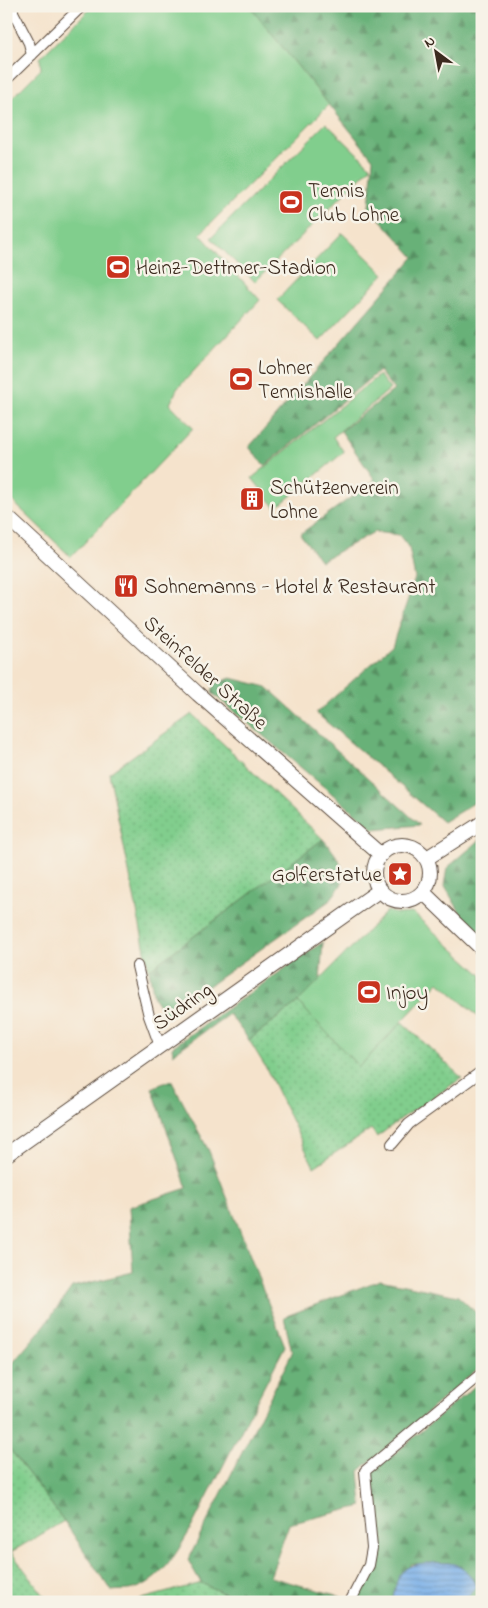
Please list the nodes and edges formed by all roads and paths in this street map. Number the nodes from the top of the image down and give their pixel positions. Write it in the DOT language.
graph roads {
  1 [pos="12,6"];
  2 [pos="82,6"];
  3 [pos="32,54"];
  4 [pos="6,80"];
  5 [pos="6,516"];
  6 [pos="482,823"];
  7 [pos="381,855"];
  8 [pos="427,858"];
  9 [pos="380,890"];
  10 [pos="423,892"];
  11 [pos="482,949"];
  12 [pos="137,966"];
  13 [pos="160,1046"];
  14 [pos="482,1071"];
  15 [pos="392,1144"];
  16 [pos="6,1155"];
  17 [pos="482,1373"];
  18 [pos="350,1602"];
  1 -- 3 [label="street"];
  2 -- 3 [label="street"];
  3 -- 4 [label="street"];
  5 -- 7 [label="main road, Steinfelder Straße"];
  6 -- 8 [label="main road"];
  7 -- 8 [label="main road"];
  7 -- 9 [label="main road"];
  8 -- 10 [label="main road"];
  9 -- 10 [label="main road"];
  9 -- 13 [label="main road, Südring"];
  10 -- 11 [label="main road"];
  12 -- 13 [label="street"];
  13 -- 16 [label="main road, Südring"];
  14 -- 15 [label="street"];
  17 -- 18 [label="street"];
}
